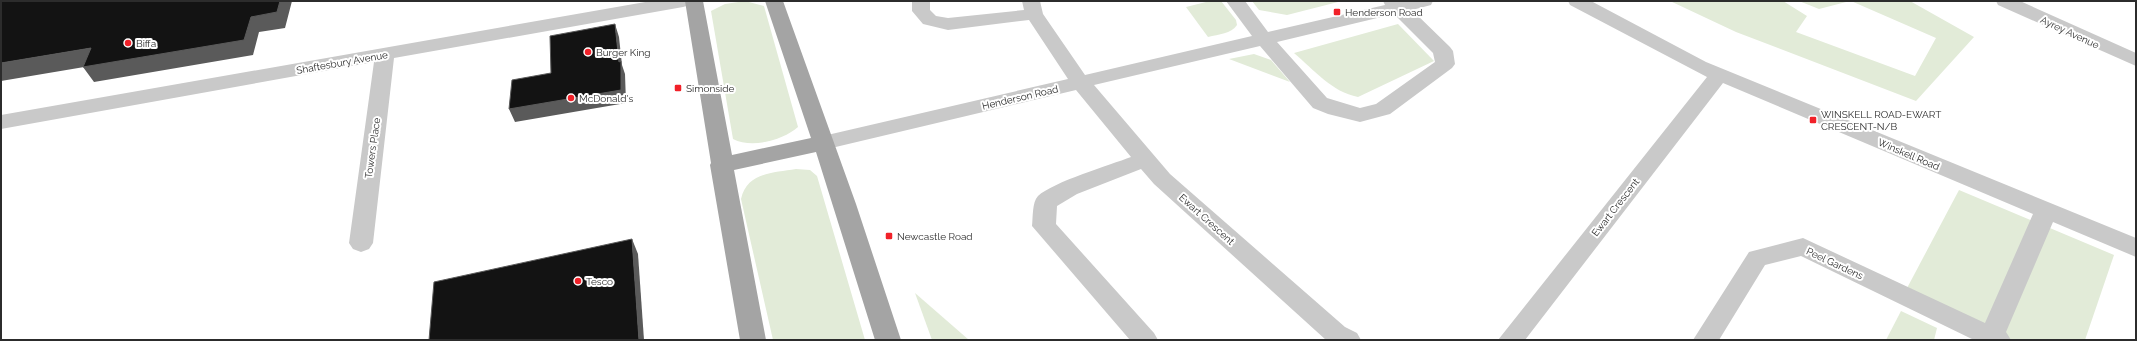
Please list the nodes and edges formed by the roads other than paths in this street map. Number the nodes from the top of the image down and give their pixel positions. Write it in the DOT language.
graph roads {
  1 [pos="683,1"];
  2 [pos="694,1"];
  3 [pos="774,1"];
  4 [pos="921,1"];
  5 [pos="1235,1"];
  6 [pos="1424,1"];
  7 [pos="1577,1"];
  8 [pos="2005,1"];
  9 [pos="1396,4"];
  10 [pos="1033,8"];
  11 [pos="1264,39"];
  12 [pos="385,54"];
  13 [pos="2136,60"];
  14 [pos="1720,75"];
  15 [pos="1080,82"];
  16 [pos="1,122"];
  17 [pos="823,143"];
  18 [pos="1146,159"];
  19 [pos="721,165"];
  20 [pos="2046,211"];
  21 [pos="361,243"];
  22 [pos="2136,248"];
  23 [pos="1994,338"];
  24 [pos="753,340"];
  25 [pos="888,340"];
  26 [pos="1145,340"];
  27 [pos="1348,340"];
  28 [pos="1511,340"];
  29 [pos="1706,340"];
  1 -- 12 [label="street, Shaftesbury Avenue"];
  2 -- 19 [label="main road"];
  3 -- 17 [label="main road"];
  4 -- 10 [label="street"];
  5 -- 11 [label="street"];
  6 -- 9 [label="street, Henderson Road"];
  7 -- 14 [label="street, Winskell Road"];
  8 -- 13 [label="street, Ayrey Avenue"];
  9 -- 11 [label="street, Henderson Road"];
  9 -- 11 [label="street"];
  10 -- 15 [label="street, Ewart Crescent"];
  11 -- 15 [label="street, Henderson Road"];
  12 -- 16 [label="street, Shaftesbury Avenue"];
  12 -- 21 [label="street, Towers Place"];
  14 -- 20 [label="street, Winskell Road"];
  14 -- 28 [label="street, Ewart Crescent"];
  15 -- 17 [label="street, Henderson Road"];
  15 -- 18 [label="street, Ewart Crescent"];
  17 -- 19 [label="main road"];
  17 -- 25 [label="main road"];
  18 -- 26 [label="street"];
  18 -- 27 [label="street, Ewart Crescent"];
  19 -- 24 [label="main road"];
  20 -- 22 [label="street, Winskell Road"];
  20 -- 23 [label="street"];
  23 -- 29 [label="street, Peel Gardens"];
}
